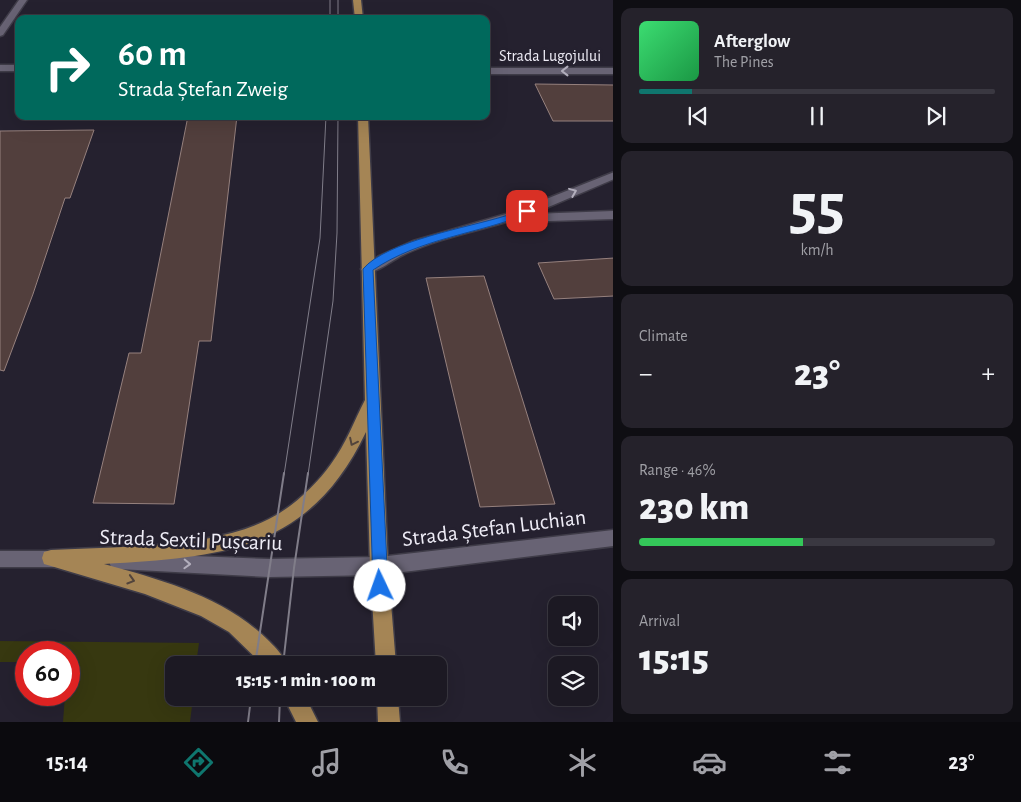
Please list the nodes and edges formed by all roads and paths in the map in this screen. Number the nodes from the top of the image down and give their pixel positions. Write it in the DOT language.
graph roads {
  1 [pos="22,0"];
  2 [pos="357,0"];
  3 [pos="358,15"];
  4 [pos="0,33"];
  5 [pos="0,68"];
  6 [pos="15,68"];
  7 [pos="490,71"];
  8 [pos="613,71"];
  9 [pos="363,120"];
  10 [pos="613,175"];
  11 [pos="613,215"];
  12 [pos="509,218"];
  13 [pos="368,269"];
  14 [pos="374,398"];
  15 [pos="613,538"];
  16 [pos="51,558"];
  17 [pos="0,559"];
  18 [pos="379,566"];
  19 [pos="269,656"];
  20 [pos="385,656"];
  21 [pos="299,706"];
  22 [pos="388,706"];
  23 [pos="307,722"];
  24 [pos="389,722"];
  1 -- 4 [label="street"];
  2 -- 3 [label="main road"];
  5 -- 6 [label="street"];
  8 -- 7 [label="street, Strada Lugojului, one-way"];
  9 -- 13 [label="main road"];
  12 -- 10 [label="street, one-way"];
  11 -- 12 [label="street"];
  12 -- 13 [label="street"];
  13 -- 14 [label="main road"];
  14 -- 16 [label="main road, one-way"];
  14 -- 18 [label="main road"];
  15 -- 18 [label="street, Strada Ștefan Luchian"];
  16 -- 17 [label="street, Strada Sextil Pușcariu"];
  16 -- 18 [label="street, Strada Sextil Pușcariu, one-way"];
  16 -- 19 [label="main road, one-way"];
  18 -- 20 [label="main road"];
  21 -- 23 [label="main road"];
  22 -- 24 [label="main road"];
}
